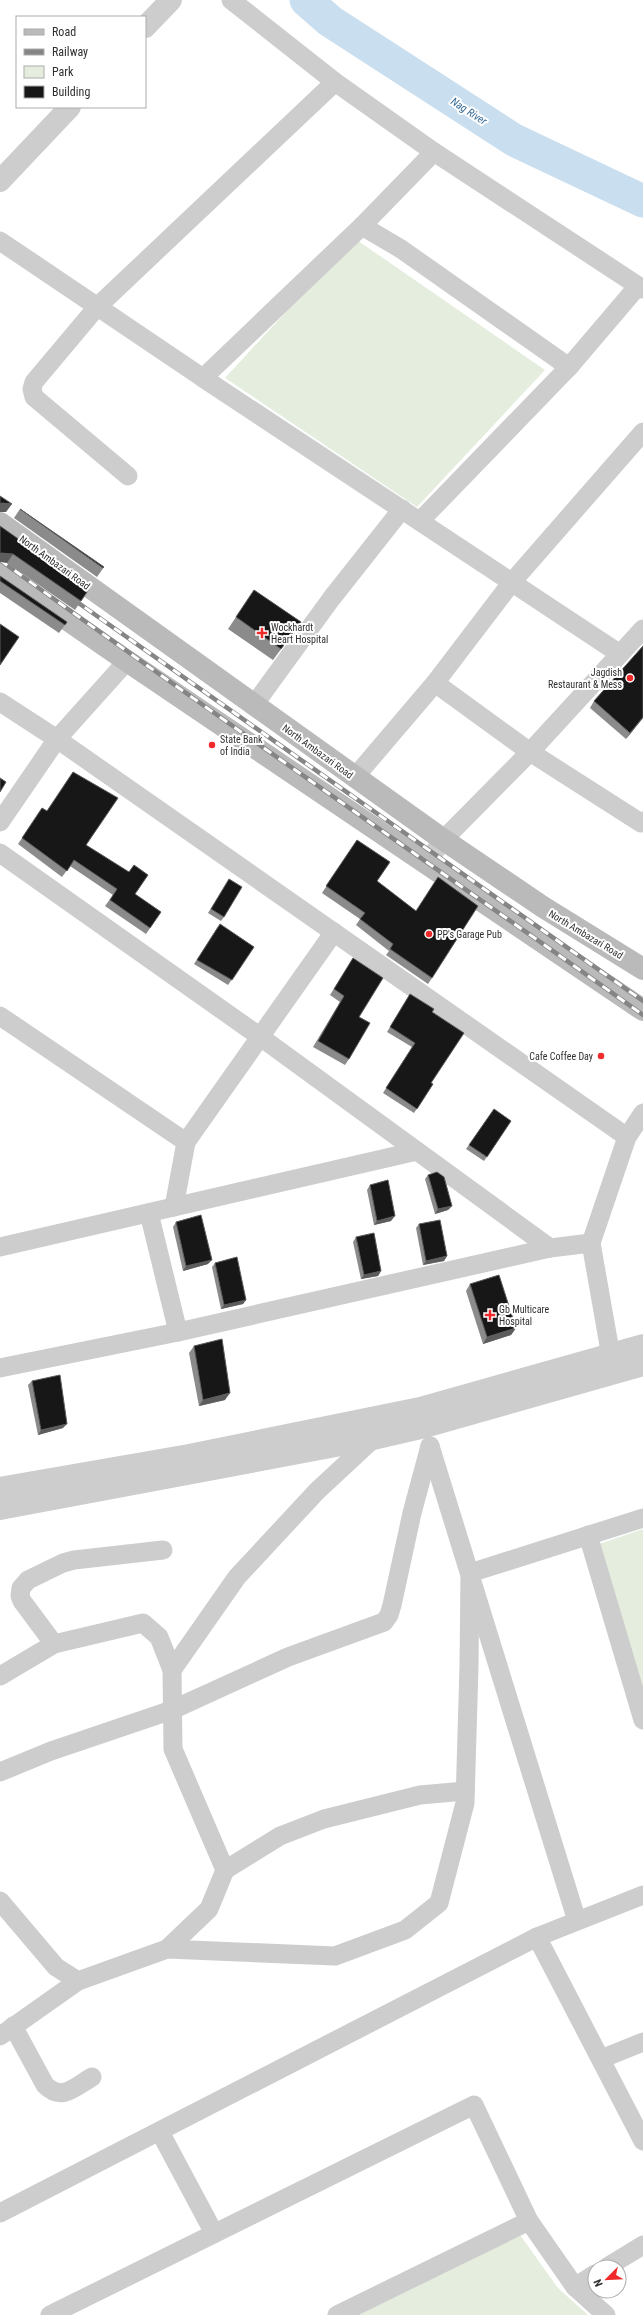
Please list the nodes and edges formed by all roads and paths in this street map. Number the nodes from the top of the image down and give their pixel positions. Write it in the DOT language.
graph roads {
  1 [pos="171,0"];
  2 [pos="231,0"];
  3 [pos="146,26"];
  4 [pos="335,82"];
  5 [pos="69,108"];
  6 [pos="434,152"];
  7 [pos="0,181"];
  8 [pos="362,226"];
  9 [pos="0,241"];
  10 [pos="640,287"];
  11 [pos="97,307"];
  12 [pos="569,367"];
  13 [pos="203,378"];
  14 [pos="643,432"];
  15 [pos="128,476"];
  16 [pos="402,509"];
  17 [pos="420,521"];
  18 [pos="0,523"];
  19 [pos="0,573"];
  20 [pos="512,582"];
  21 [pos="643,629"];
  22 [pos="620,654"];
  23 [pos="127,661"];
  24 [pos="434,683"];
  25 [pos="0,702"];
  26 [pos="254,705"];
  27 [pos="58,739"];
  28 [pos="530,752"];
  29 [pos="355,777"];
  30 [pos="643,821"];
  31 [pos="0,822"];
  32 [pos="444,840"];
  33 [pos="0,853"];
  34 [pos="426,863"];
  35 [pos="334,932"];
  36 [pos="643,968"];
  37 [pos="643,1010"];
  38 [pos="0,1016"];
  39 [pos="259,1036"];
  40 [pos="643,1113"];
  41 [pos="627,1137"];
  42 [pos="186,1142"];
  43 [pos="417,1151"];
  44 [pos="174,1207"];
  45 [pos="149,1213"];
  46 [pos="591,1243"];
  47 [pos="0,1247"];
  48 [pos="550,1248"];
  49 [pos="178,1332"];
  50 [pos="643,1345"];
  51 [pos="612,1364"];
  52 [pos="643,1365"];
  53 [pos="0,1368"];
  54 [pos="425,1427"];
  55 [pos="373,1439"];
  56 [pos="0,1488"];
  57 [pos="0,1510"];
  58 [pos="643,1518"];
  59 [pos="588,1535"];
  60 [pos="163,1550"];
  61 [pos="470,1573"];
  62 [pos="54,1644"];
  63 [pos="172,1670"];
  64 [pos="0,1676"];
  65 [pos="172,1710"];
  66 [pos="643,1720"];
  67 [pos="0,1772"];
  68 [pos="465,1791"];
  69 [pos="225,1870"];
  70 [pos="643,1895"];
  71 [pos="0,1901"];
  72 [pos="577,1921"];
  73 [pos="537,1937"];
  74 [pos="166,1949"];
  75 [pos="78,1981"];
  76 [pos="7,2031"];
  77 [pos="643,2042"];
  78 [pos="601,2059"];
  79 [pos="92,2078"];
  80 [pos="160,2132"];
  81 [pos="643,2141"];
  82 [pos="0,2213"];
  83 [pos="529,2220"];
  84 [pos="214,2233"];
  85 [pos="643,2245"];
  86 [pos="620,2259"];
  87 [pos="587,2279"];
  88 [pos="575,2287"];
  89 [pos="84,2307"];
  90 [pos="50,2315"];
  91 [pos="337,2315"];
  92 [pos="606,2315"];
  1 -- 3 [label="street"];
  2 -- 4 [label="street"];
  4 -- 6 [label="street"];
  4 -- 11 [label="street"];
  5 -- 7 [label="street"];
  6 -- 8 [label="street"];
  6 -- 10 [label="street"];
  8 -- 12 [label="street"];
  8 -- 13 [label="street"];
  9 -- 11 [label="street"];
  10 -- 12 [label="street"];
  11 -- 13 [label="street"];
  11 -- 15 [label="street"];
  12 -- 17 [label="street"];
  13 -- 16 [label="street"];
  14 -- 20 [label="street"];
  16 -- 17 [label="street"];
  16 -- 26 [label="street"];
  17 -- 20 [label="street"];
  18 -- 26 [label="main road, North Ambazari Road"];
  19 -- 23 [label="main road"];
  20 -- 22 [label="street"];
  20 -- 24 [label="street"];
  21 -- 22 [label="street"];
  22 -- 28 [label="street"];
  23 -- 27 [label="street"];
  23 -- 34 [label="main road"];
  24 -- 28 [label="street"];
  24 -- 29 [label="street"];
  25 -- 27 [label="street"];
  26 -- 29 [label="main road, North Ambazari Road"];
  27 -- 31 [label="street"];
  27 -- 35 [label="street"];
  28 -- 30 [label="street"];
  28 -- 32 [label="street"];
  29 -- 32 [label="main road, North Ambazari Road"];
  32 -- 34 [label="street"];
  32 -- 36 [label="main road, North Ambazari Road"];
  33 -- 39 [label="street"];
  34 -- 37 [label="main road"];
  35 -- 39 [label="street"];
  35 -- 41 [label="street"];
  38 -- 42 [label="street"];
  39 -- 42 [label="street"];
  39 -- 43 [label="street"];
  40 -- 41 [label="street"];
  41 -- 46 [label="street"];
  42 -- 44 [label="street"];
  43 -- 44 [label="street"];
  43 -- 48 [label="street"];
  44 -- 45 [label="street"];
  45 -- 47 [label="street"];
  45 -- 49 [label="street"];
  46 -- 48 [label="street"];
  46 -- 51 [label="street"];
  48 -- 49 [label="street"];
  49 -- 53 [label="street"];
  50 -- 51 [label="street"];
  51 -- 52 [label="street"];
  51 -- 54 [label="street"];
  54 -- 55 [label="street"];
  54 -- 56 [label="street"];
  54 -- 61 [label="street"];
  54 -- 65 [label="street"];
  55 -- 57 [label="street"];
  55 -- 63 [label="street"];
  58 -- 59 [label="street"];
  59 -- 61 [label="street"];
  59 -- 66 [label="street"];
  60 -- 62 [label="street"];
  61 -- 68 [label="street"];
  61 -- 72 [label="street"];
  62 -- 63 [label="street"];
  62 -- 64 [label="street"];
  63 -- 65 [label="street"];
  65 -- 67 [label="street"];
  65 -- 69 [label="street"];
  68 -- 69 [label="street"];
  68 -- 74 [label="street"];
  69 -- 74 [label="street"];
  70 -- 72 [label="street"];
  71 -- 75 [label="street"];
  72 -- 73 [label="street"];
  73 -- 78 [label="street"];
  73 -- 80 [label="street"];
  74 -- 75 [label="street"];
  75 -- 76 [label="street"];
  76 -- 79 [label="street"];
  77 -- 78 [label="street"];
  78 -- 81 [label="street"];
  80 -- 82 [label="street"];
  80 -- 84 [label="street"];
  83 -- 84 [label="street"];
  83 -- 88 [label="street"];
  83 -- 91 [label="street"];
  84 -- 89 [label="street"];
  85 -- 86 [label="street"];
  87 -- 88 [label="street"];
  88 -- 92 [label="street"];
  89 -- 90 [label="street"];
}
